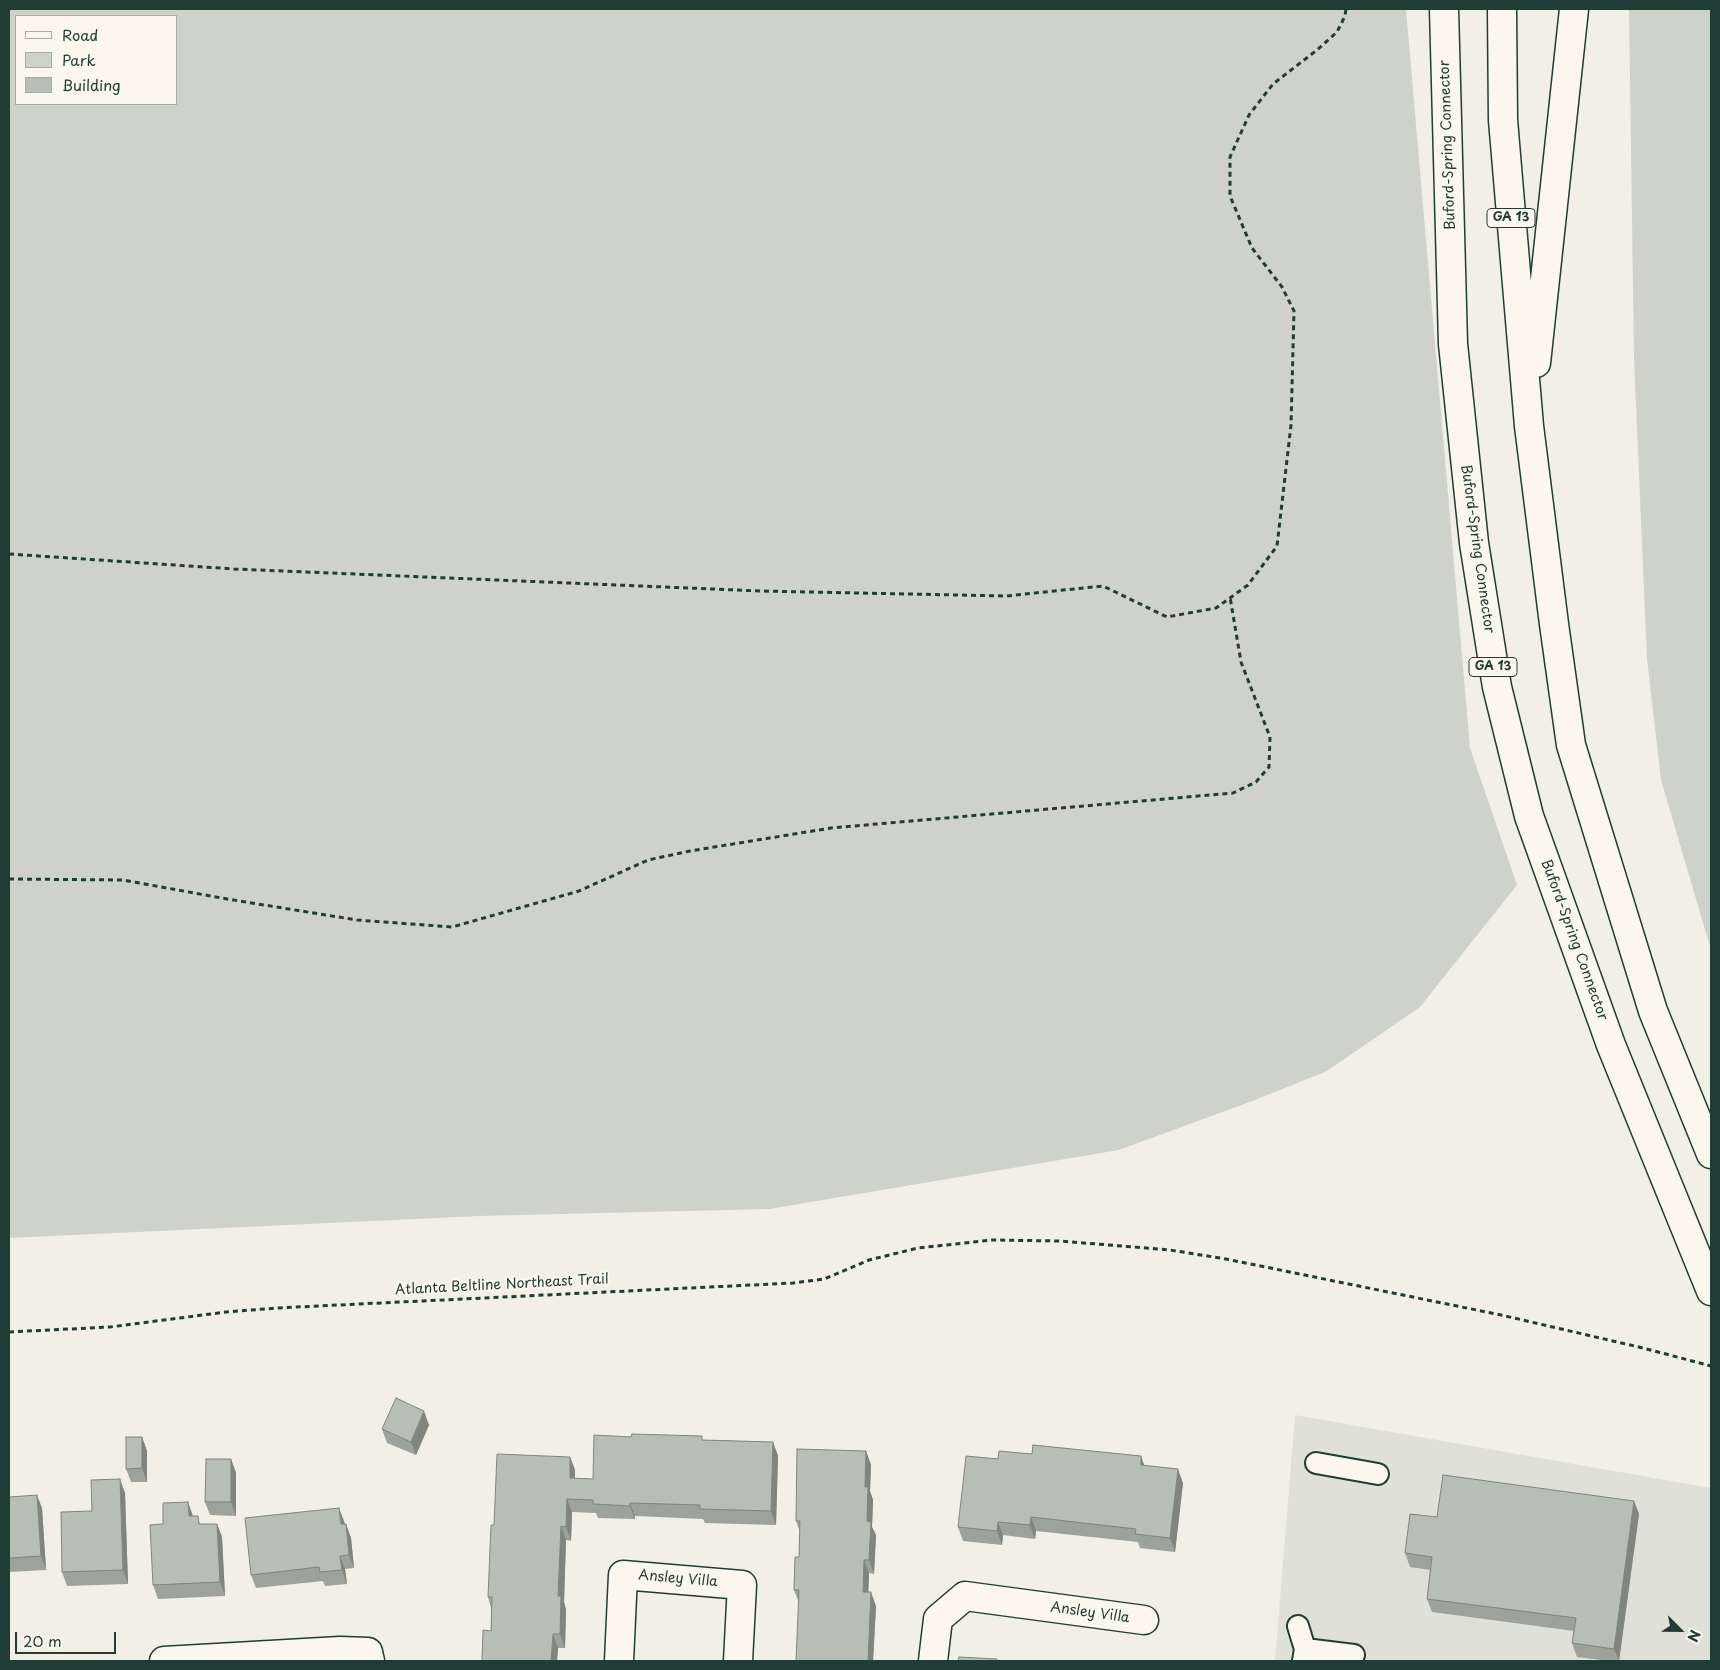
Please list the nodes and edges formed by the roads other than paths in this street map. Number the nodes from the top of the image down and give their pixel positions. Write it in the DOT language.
graph roads {
  1 [pos="1444,9"];
  2 [pos="1502,9"];
  3 [pos="1574,9"];
  4 [pos="1529,426"];
  5 [pos="1711,1154"];
  6 [pos="1711,1291"];
  7 [pos="1316,1463"];
  8 [pos="1378,1474"];
  9 [pos="1144,1620"];
  10 [pos="1298,1626"];
  11 [pos="1304,1655"];
  12 [pos="1354,1655"];
  13 [pos="369,1657"];
  14 [pos="164,1661"];
  15 [pos="619,1661"];
  16 [pos="738,1661"];
  17 [pos="933,1661"];
  1 -- 6 [label="main road, Buford-Spring Connector / GA 13"];
  2 -- 4 [label="main road, GA 13"];
  3 -- 4 [label="main road"];
  4 -- 5 [label="main road, GA 13"];
  7 -- 8 [label="lane"];
  9 -- 17 [label="main road, Ansley Villa"];
  10 -- 11 [label="lane"];
  11 -- 12 [label="lane"];
  13 -- 14 [label="main road"];
  15 -- 16 [label="main road, Ansley Villa"];
}
